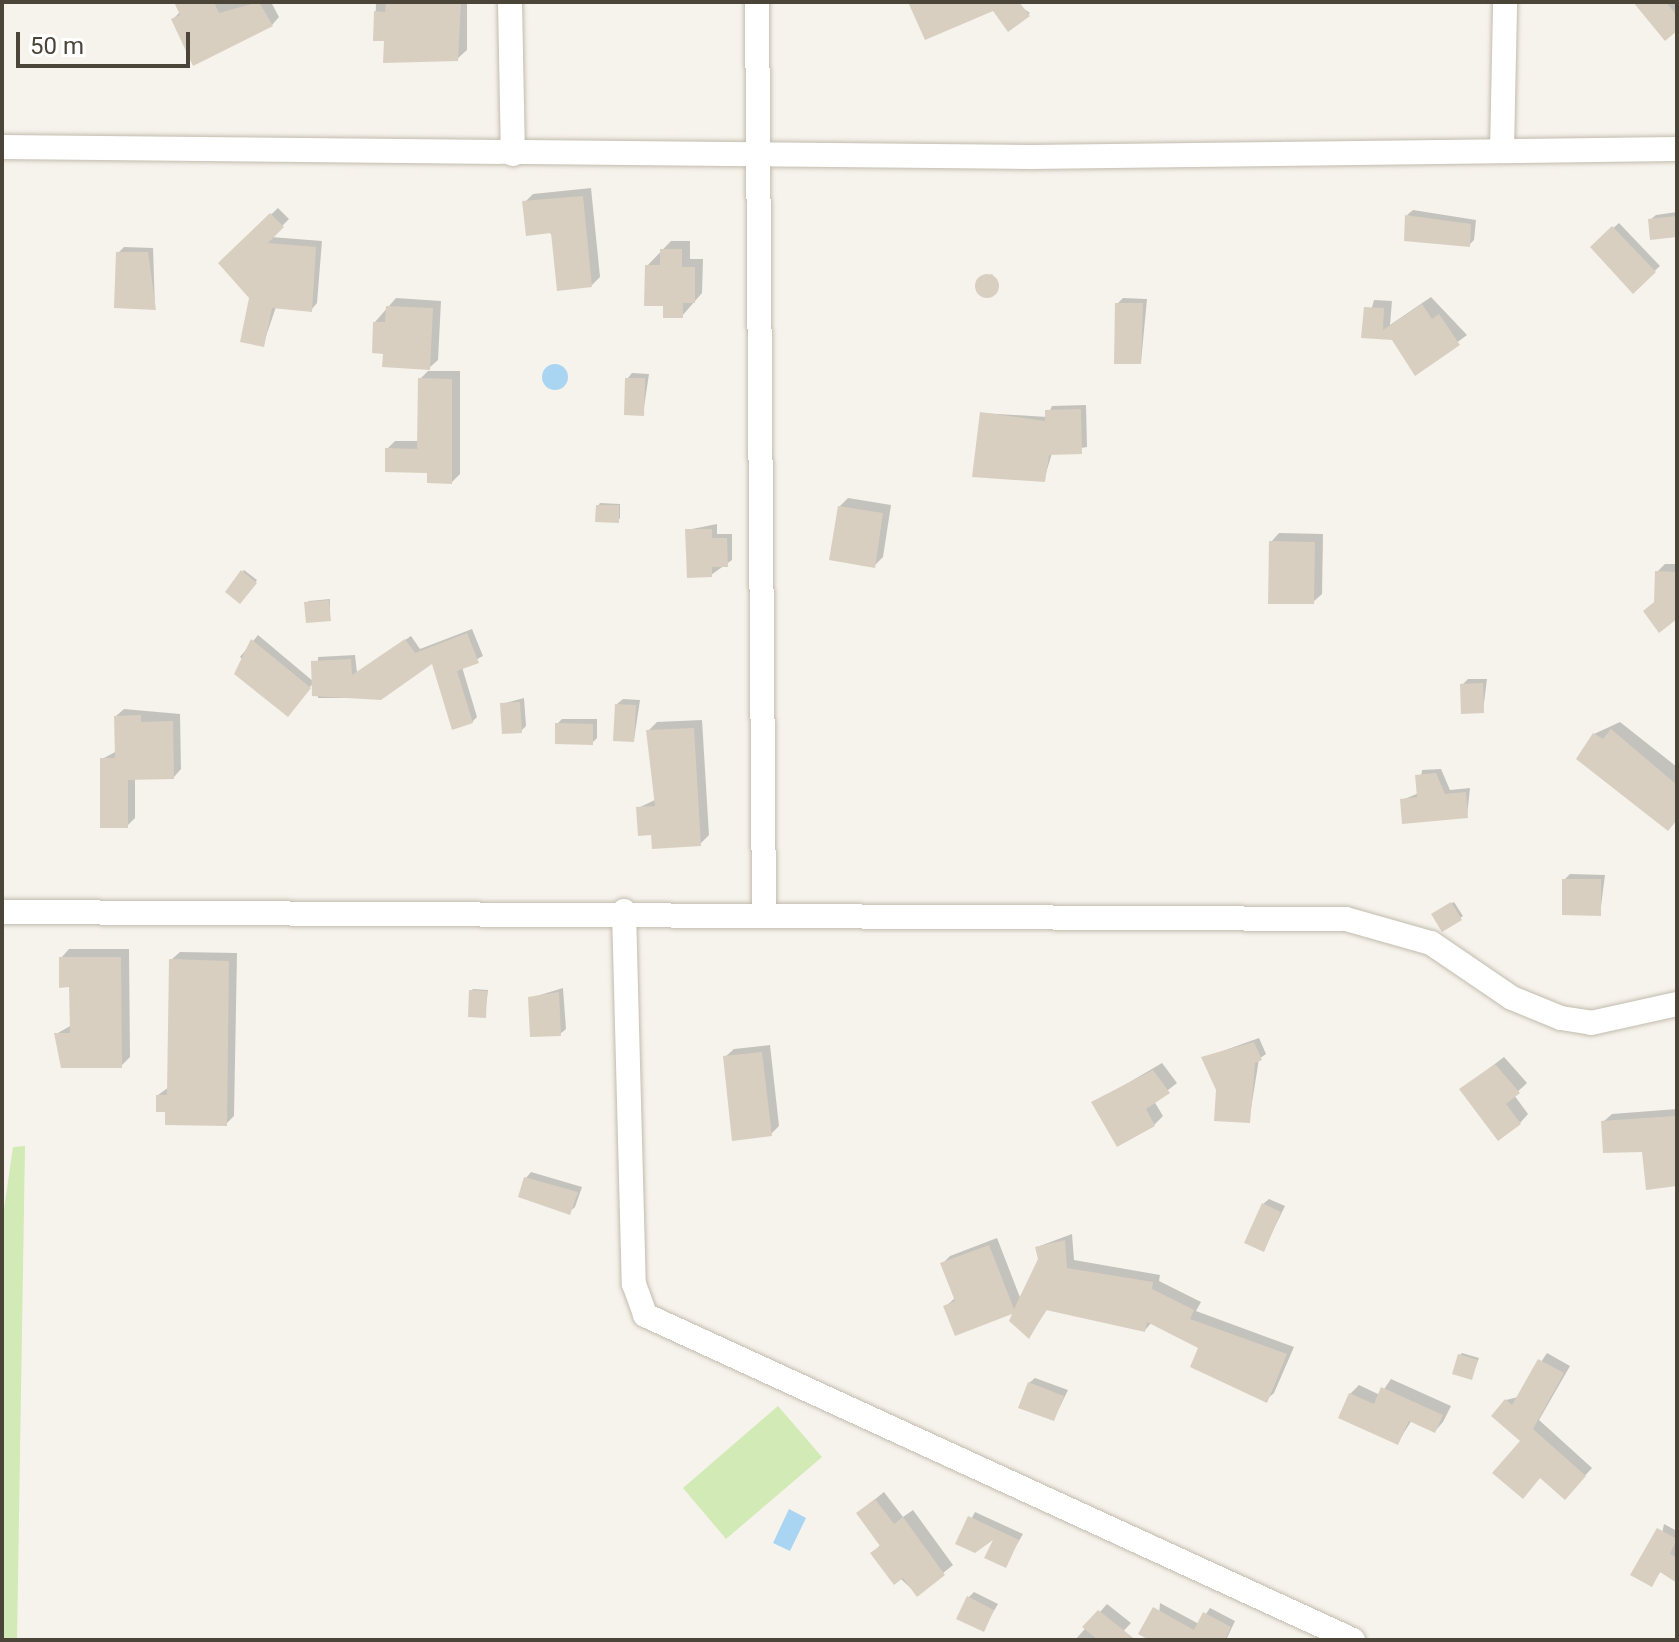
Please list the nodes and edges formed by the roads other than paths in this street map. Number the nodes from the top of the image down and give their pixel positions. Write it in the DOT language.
graph roads {
  1 [pos="510,2"];
  2 [pos="757,2"];
  3 [pos="1505,2"];
  4 [pos="2,147"];
  5 [pos="1677,149"];
  6 [pos="1502,151"];
  7 [pos="513,154"];
  8 [pos="754,157"];
  9 [pos="624,911"];
  10 [pos="2,912"];
  11 [pos="764,914"];
  12 [pos="1677,1004"];
  13 [pos="1353,1640"];
  1 -- 7 [label="street"];
  2 -- 8 [label="street"];
  3 -- 6 [label="street"];
  4 -- 7 [label="street"];
  5 -- 6 [label="street"];
  6 -- 8 [label="street"];
  7 -- 8 [label="street"];
  8 -- 11 [label="street"];
  9 -- 10 [label="street"];
  9 -- 11 [label="street"];
  9 -- 13 [label="street"];
  11 -- 12 [label="street"];
}
